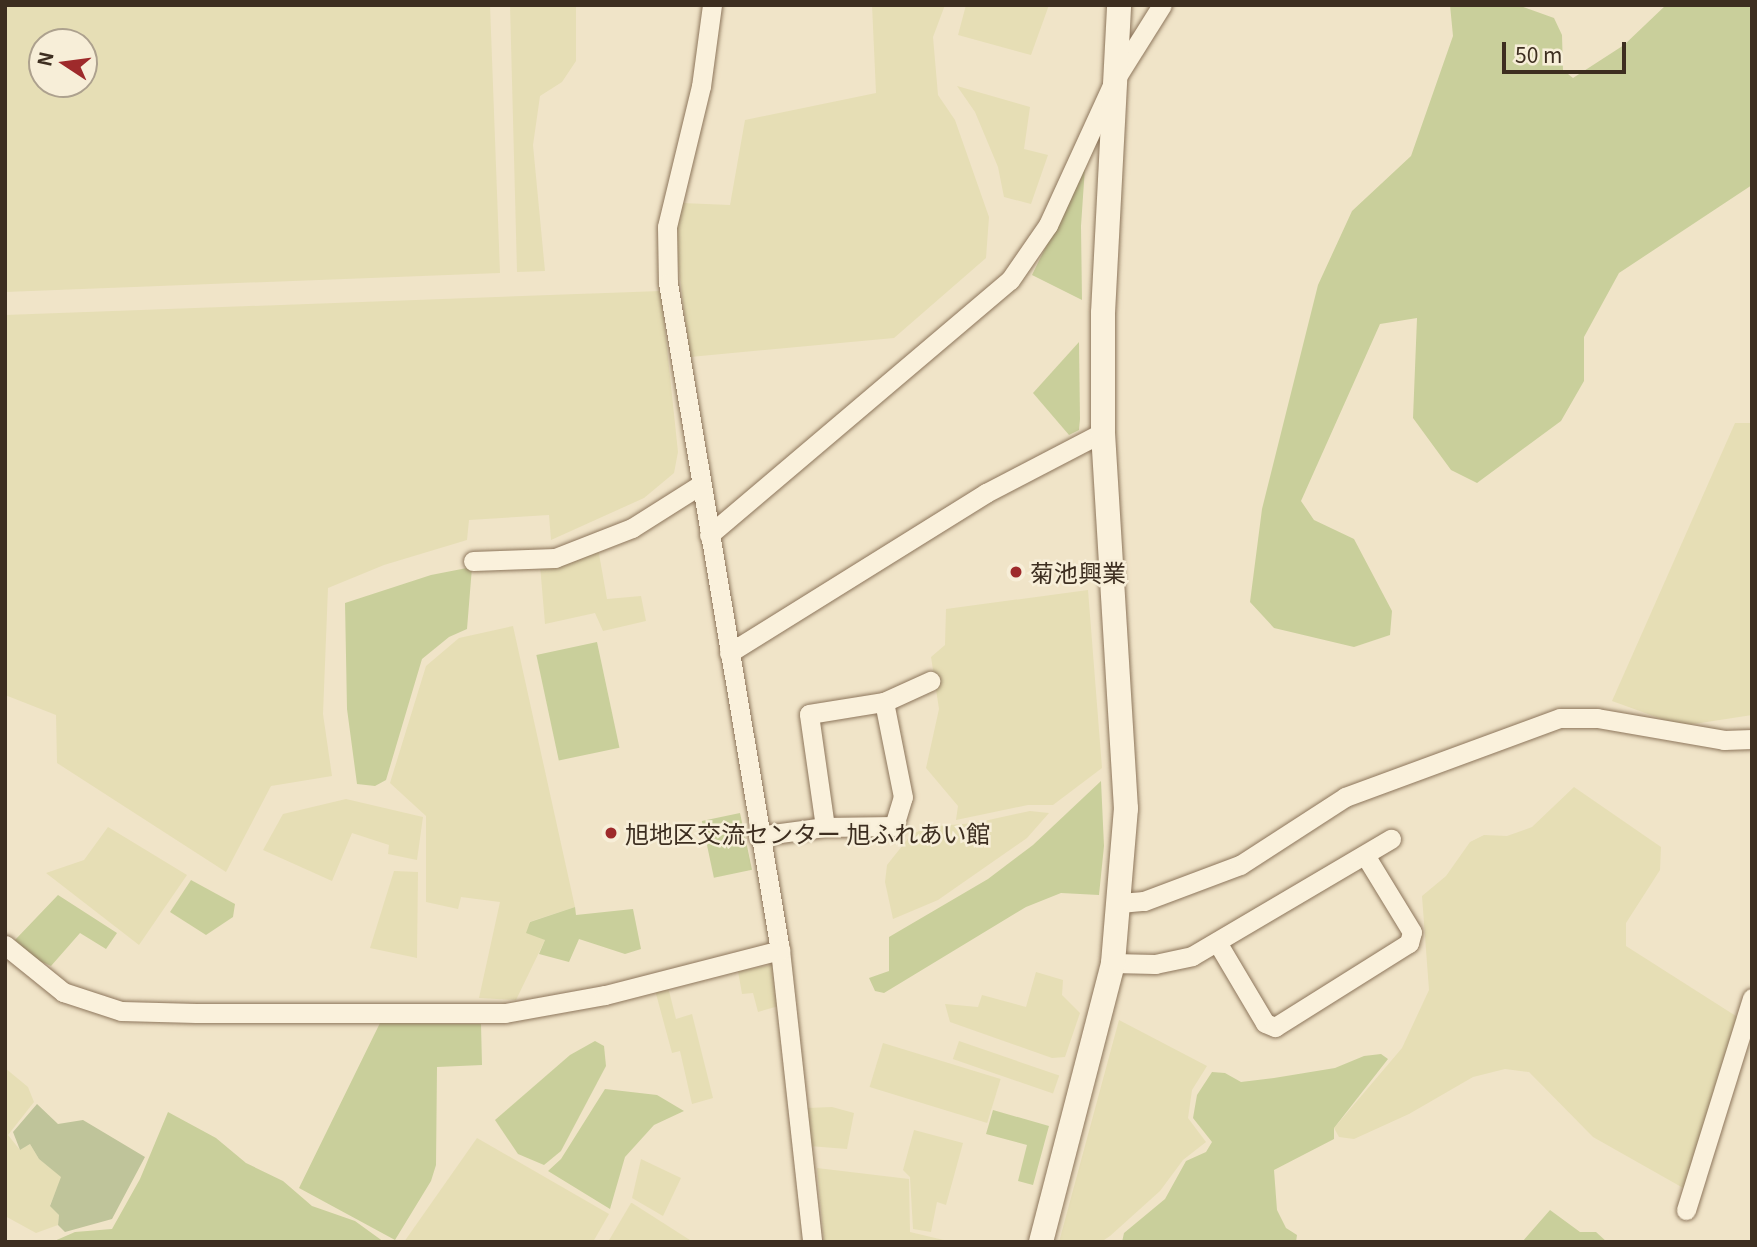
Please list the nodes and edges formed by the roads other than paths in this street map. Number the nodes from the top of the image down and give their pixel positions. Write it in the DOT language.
graph roads {
  1 [pos="712,5"];
  2 [pos="1119,5"];
  3 [pos="1162,5"];
  4 [pos="1113,83"];
  5 [pos="1103,432"];
  6 [pos="701,485"];
  7 [pos="709,535"];
  8 [pos="473,561"];
  9 [pos="729,653"];
  10 [pos="930,681"];
  11 [pos="884,702"];
  12 [pos="1752,738"];
  13 [pos="825,827"];
  14 [pos="758,836"];
  15 [pos="1391,839"];
  16 [pos="1365,855"];
  17 [pos="1120,902"];
  18 [pos="1217,942"];
  19 [pos="5,945"];
  20 [pos="780,950"];
  21 [pos="1114,963"];
  22 [pos="1752,998"];
  23 [pos="1686,1210"];
  24 [pos="812,1242"];
  25 [pos="1041,1242"];
  1 -- 6 [label="street"];
  2 -- 4 [label="street"];
  3 -- 4 [label="street"];
  4 -- 5 [label="street"];
  4 -- 7 [label="street"];
  5 -- 9 [label="street"];
  5 -- 17 [label="street"];
  6 -- 7 [label="street"];
  6 -- 8 [label="street"];
  7 -- 9 [label="street"];
  9 -- 14 [label="street"];
  10 -- 11 [label="street"];
  11 -- 13 [label="street"];
  11 -- 13 [label="street"];
  12 -- 17 [label="street"];
  13 -- 14 [label="street"];
  14 -- 20 [label="street"];
  15 -- 16 [label="street"];
  16 -- 18 [label="street"];
  16 -- 18 [label="street"];
  17 -- 21 [label="street"];
  18 -- 21 [label="street"];
  19 -- 20 [label="street"];
  20 -- 24 [label="street"];
  21 -- 25 [label="street"];
  22 -- 23 [label="street"];
}
